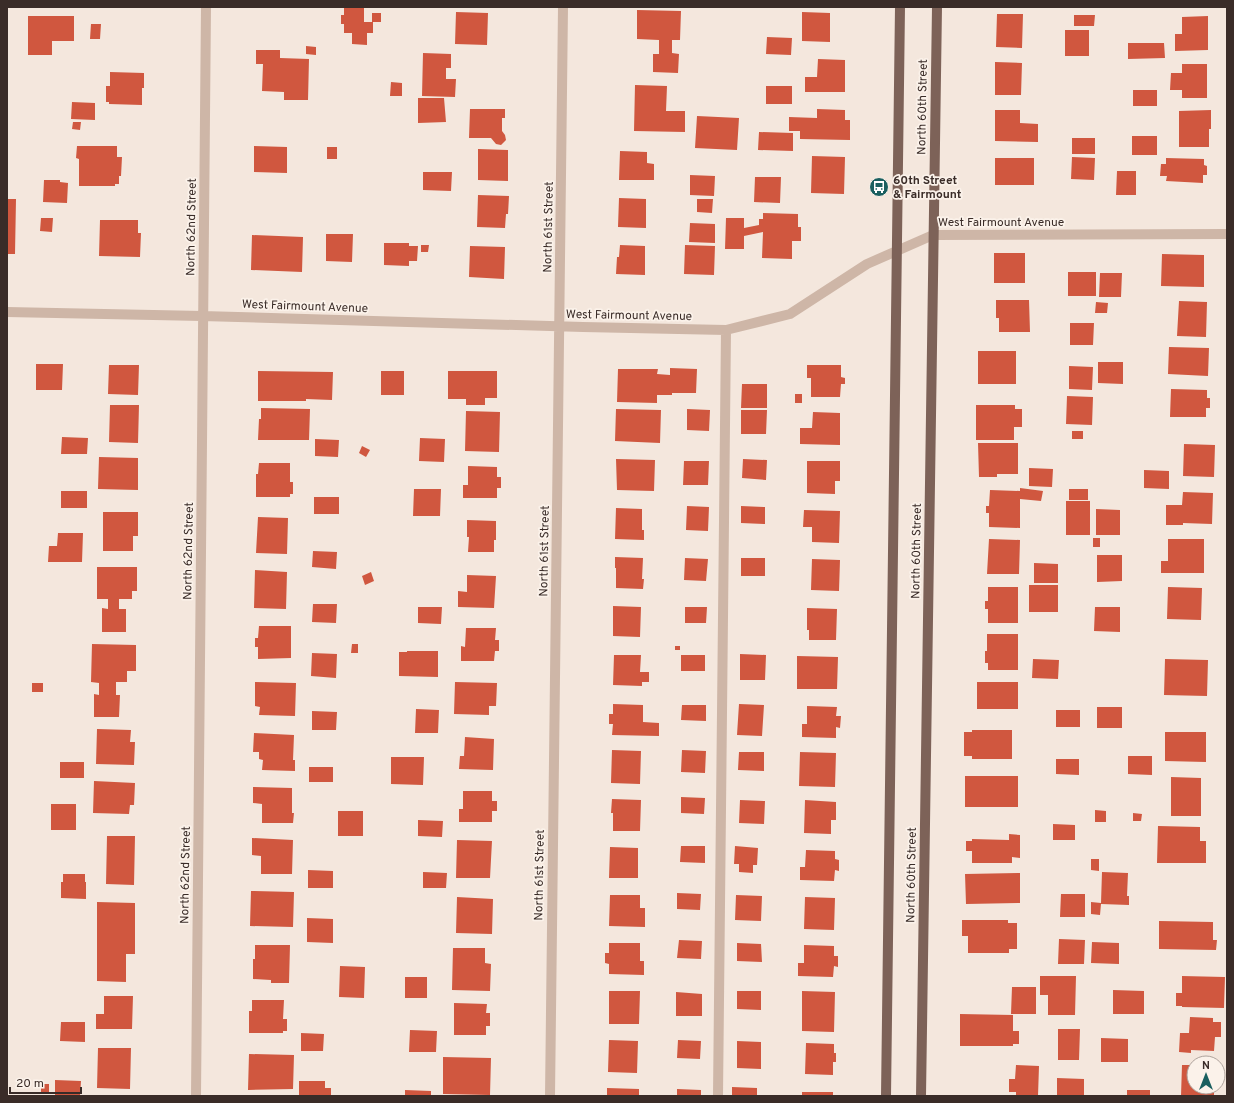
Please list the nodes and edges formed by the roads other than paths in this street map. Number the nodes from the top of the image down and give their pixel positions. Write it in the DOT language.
graph roads {
  1 [pos="206,7"];
  2 [pos="563,7"];
  3 [pos="900,7"];
  4 [pos="937,7"];
  5 [pos="1227,234"];
  6 [pos="933,236"];
  7 [pos="897,251"];
  8 [pos="7,312"];
  9 [pos="202,316"];
  10 [pos="560,326"];
  11 [pos="726,330"];
  12 [pos="196,1096"];
  13 [pos="550,1096"];
  14 [pos="718,1096"];
  15 [pos="886,1096"];
  16 [pos="921,1096"];
  1 -- 9 [label="street, North 62nd Street"];
  2 -- 10 [label="street, North 61st Street"];
  3 -- 7 [label="main road, North 60th Street"];
  4 -- 6 [label="main road, North 60th Street"];
  5 -- 6 [label="street, West Fairmount Avenue"];
  6 -- 7 [label="street, West Fairmount Avenue"];
  6 -- 16 [label="main road, North 60th Street"];
  7 -- 11 [label="street, West Fairmount Avenue"];
  7 -- 15 [label="main road, North 60th Street"];
  8 -- 9 [label="street, West Fairmount Avenue"];
  9 -- 10 [label="street, West Fairmount Avenue"];
  9 -- 12 [label="street, North 62nd Street"];
  10 -- 11 [label="street, West Fairmount Avenue"];
  10 -- 13 [label="street, North 61st Street"];
  11 -- 14 [label="street"];
}
